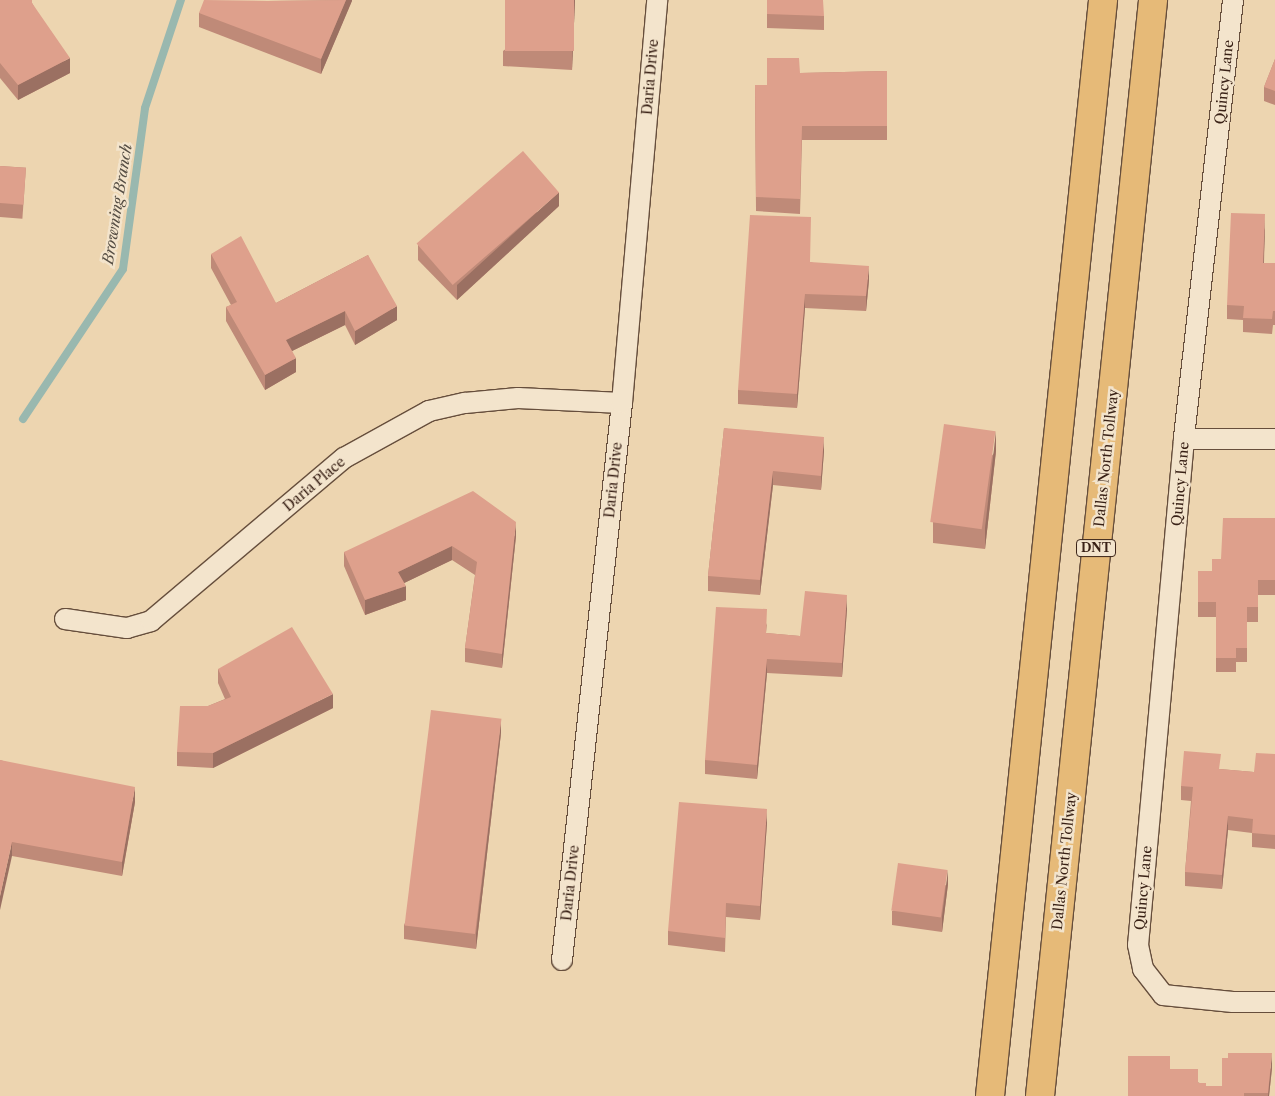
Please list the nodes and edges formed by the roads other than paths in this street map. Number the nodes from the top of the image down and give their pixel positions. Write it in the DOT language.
graph roads {
  1 [pos="657,0"];
  2 [pos="1103,0"];
  3 [pos="1153,0"];
  4 [pos="1233,0"];
  5 [pos="622,403"];
  6 [pos="1184,439"];
  7 [pos="1275,439"];
  8 [pos="65,619"];
  9 [pos="562,960"];
  10 [pos="1275,1002"];
  11 [pos="990,1096"];
  12 [pos="1040,1096"];
  1 -- 5 [label="street, Daria Drive"];
  2 -- 11 [label="highway"];
  3 -- 12 [label="highway, Dallas North Tollway / DNT"];
  4 -- 6 [label="street, Quincy Lane"];
  5 -- 8 [label="street, Daria Place"];
  5 -- 9 [label="street, Daria Drive"];
  6 -- 7 [label="street"];
  6 -- 10 [label="street, Quincy Lane"];
}
